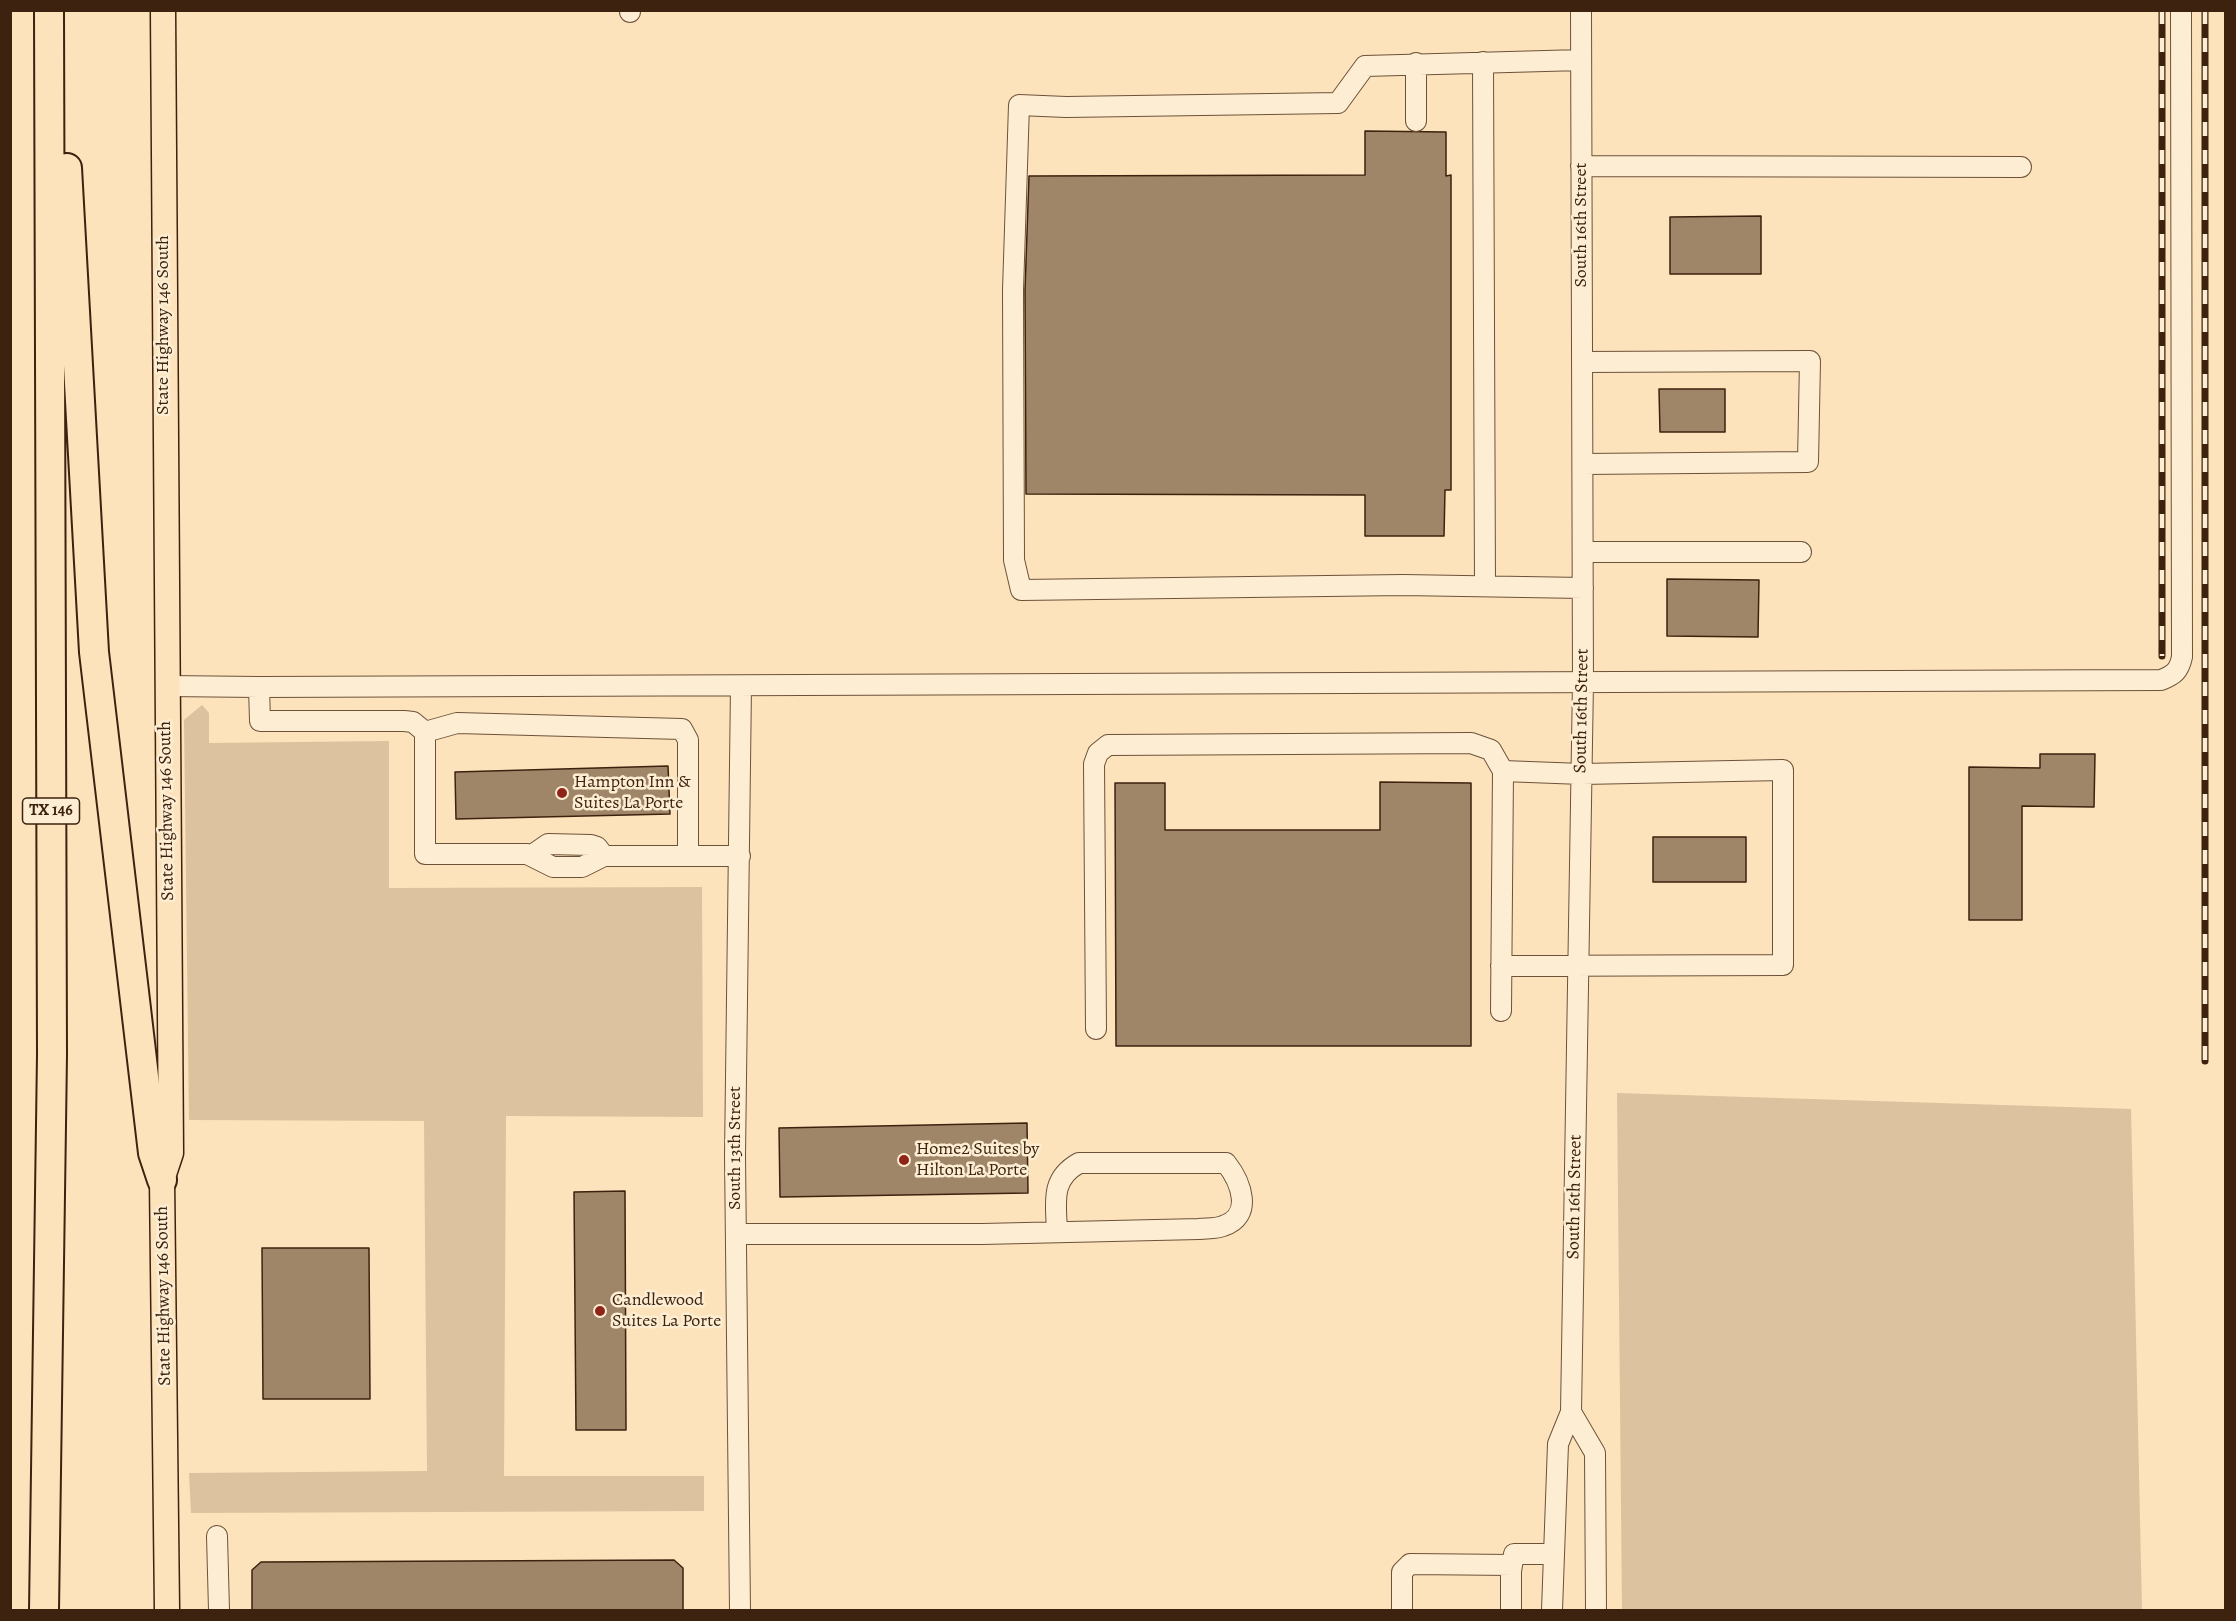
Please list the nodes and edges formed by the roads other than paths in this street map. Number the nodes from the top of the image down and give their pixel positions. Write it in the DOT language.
graph roads {
  1 [pos="49,10"];
  2 [pos="58,10"];
  3 [pos="163,10"];
  4 [pos="1581,10"];
  5 [pos="2181,10"];
  6 [pos="1581,60"];
  7 [pos="1483,62"];
  8 [pos="1416,63"];
  9 [pos="1416,121"];
  10 [pos="1581,166"];
  11 [pos="2020,167"];
  12 [pos="1582,362"];
  13 [pos="1582,464"];
  14 [pos="1583,552"];
  15 [pos="1801,552"];
  16 [pos="1485,586"];
  17 [pos="1583,588"];
  18 [pos="1583,682"];
  19 [pos="166,686"];
  20 [pos="741,686"];
  21 [pos="259,687"];
  22 [pos="425,732"];
  23 [pos="1503,771"];
  24 [pos="1582,774"];
  25 [pos="688,856"];
  26 [pos="740,856"];
  27 [pos="1502,966"];
  28 [pos="1579,967"];
  29 [pos="1501,1011"];
  30 [pos="1096,1029"];
  31 [pos="162,1180"];
  32 [pos="1057,1231"];
  33 [pos="736,1234"];
  34 [pos="1571,1412"];
  35 [pos="217,1536"];
  36 [pos="1554,1554"];
  37 [pos="1512,1565"];
  38 [pos="44,1611"];
  39 [pos="167,1611"];
  40 [pos="219,1611"];
  41 [pos="740,1611"];
  42 [pos="1402,1611"];
  43 [pos="1511,1611"];
  44 [pos="1552,1611"];
  45 [pos="1596,1611"];
  1 -- 38 [label="highway, TX 146"];
  2 -- 31 [label="highway"];
  3 -- 19 [label="main road, State Highway 146 South"];
  4 -- 6 [label="street, South 16th Street"];
  5 -- 18 [label="street"];
  6 -- 7 [label="street"];
  6 -- 10 [label="street, South 16th Street"];
  7 -- 8 [label="street"];
  7 -- 16 [label="street"];
  8 -- 9 [label="street"];
  8 -- 16 [label="street"];
  10 -- 11 [label="street"];
  10 -- 12 [label="street, South 16th Street"];
  12 -- 13 [label="street, South 16th Street"];
  12 -- 13 [label="street"];
  13 -- 14 [label="street, South 16th Street"];
  14 -- 15 [label="street"];
  14 -- 17 [label="street, South 16th Street"];
  16 -- 17 [label="street"];
  17 -- 18 [label="street, South 16th Street"];
  18 -- 20 [label="street"];
  18 -- 24 [label="street, South 16th Street"];
  19 -- 21 [label="street"];
  19 -- 31 [label="main road, State Highway 146 South"];
  20 -- 21 [label="street"];
  20 -- 26 [label="street, South 13th Street"];
  21 -- 22 [label="street"];
  22 -- 25 [label="street"];
  22 -- 25 [label="street"];
  23 -- 24 [label="street"];
  23 -- 27 [label="street"];
  23 -- 30 [label="street"];
  24 -- 28 [label="street, South 16th Street"];
  24 -- 28 [label="street"];
  25 -- 26 [label="street"];
  26 -- 33 [label="street, South 13th Street"];
  27 -- 28 [label="street"];
  27 -- 29 [label="street"];
  28 -- 34 [label="street, South 16th Street"];
  31 -- 39 [label="main road, State Highway 146 South"];
  32 -- 32 [label="street"];
  32 -- 33 [label="street"];
  33 -- 41 [label="street, South 13th Street"];
  34 -- 36 [label="street, South 16th Street"];
  34 -- 45 [label="street"];
  35 -- 40 [label="street"];
  36 -- 37 [label="street"];
  36 -- 44 [label="street, South 16th Street"];
  37 -- 42 [label="street"];
  37 -- 43 [label="street"];
}
